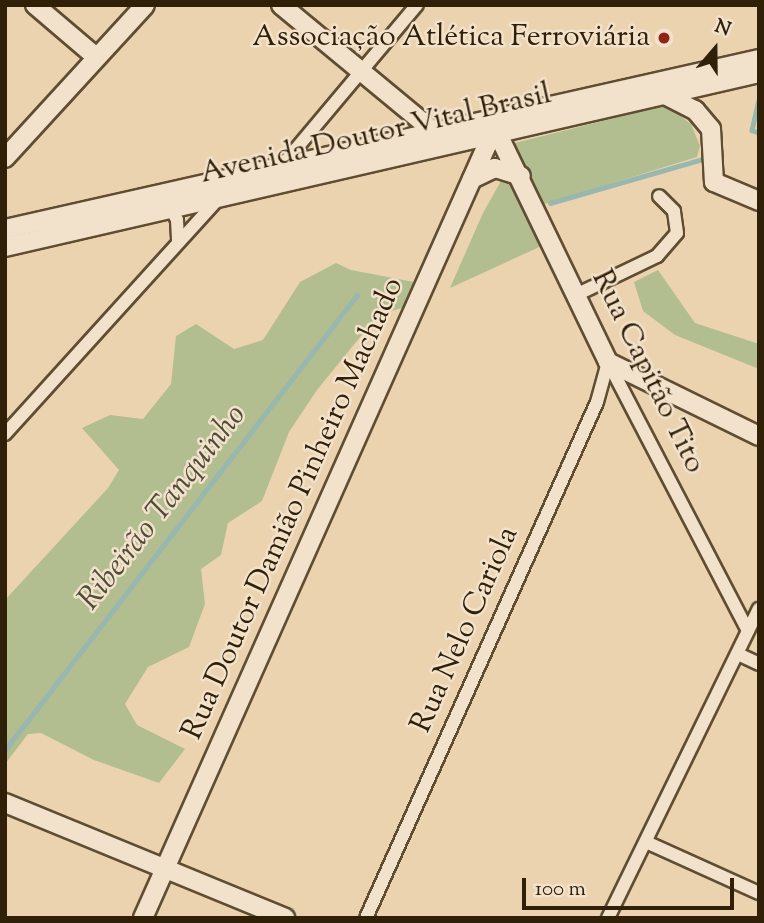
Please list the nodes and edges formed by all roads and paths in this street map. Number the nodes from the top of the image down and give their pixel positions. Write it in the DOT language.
graph roads {
  1 [pos="36,5"];
  2 [pos="145,5"];
  3 [pos="281,5"];
  4 [pos="417,5"];
  5 [pos="96,57"];
  6 [pos="751,61"];
  7 [pos="359,72"];
  8 [pos="759,73"];
  9 [pos="665,95"];
  10 [pos="489,129"];
  11 [pos="443,140"];
  12 [pos="5,158"];
  13 [pos="282,166"];
  14 [pos="521,176"];
  15 [pos="472,179"];
  16 [pos="266,187"];
  17 [pos="163,195"];
  18 [pos="659,196"];
  19 [pos="219,198"];
  20 [pos="759,201"];
  21 [pos="174,211"];
  22 [pos="8,240"];
  23 [pos="178,242"];
  24 [pos="578,294"];
  25 [pos="608,362"];
  26 [pos="5,434"];
  27 [pos="759,436"];
  28 [pos="759,609"];
  29 [pos="748,631"];
  30 [pos="737,653"];
  31 [pos="759,664"];
  32 [pos="5,803"];
  33 [pos="646,842"];
  34 [pos="166,866"];
  35 [pos="759,893"];
  36 [pos="143,918"];
  37 [pos="285,918"];
  38 [pos="366,918"];
  39 [pos="608,918"];
  1 -- 5 [label="street"];
  2 -- 5 [label="street"];
  3 -- 7 [label="street"];
  4 -- 7 [label="street"];
  5 -- 12 [label="street"];
  6 -- 10 [label="street, Avenida Doutor Vital Brasil"];
  7 -- 11 [label="street"];
  7 -- 13 [label="street"];
  8 -- 9 [label="street, Avenida Doutor Vital Brasil"];
  9 -- 10 [label="street, Avenida Doutor Vital Brasil"];
  9 -- 20 [label="street"];
  10 -- 11 [label="street, Avenida Doutor Vital Brasil"];
  10 -- 14 [label="street, Rua Capitão Tito"];
  10 -- 15 [label="street, Rua Doutor Damião Pinheiro Machado"];
  11 -- 13 [label="street, Avenida Doutor Vital Brasil"];
  11 -- 16 [label="street, Avenida Doutor Vital Brasil"];
  13 -- 16 [label="street"];
  13 -- 17 [label="street, Avenida Doutor Vital Brasil"];
  14 -- 15 [label="street"];
  14 -- 24 [label="street, Rua Capitão Tito"];
  15 -- 34 [label="street, Rua Doutor Damião Pinheiro Machado"];
  16 -- 19 [label="street, Avenida Doutor Vital Brasil"];
  17 -- 21 [label="street"];
  17 -- 22 [label="street, Avenida Doutor Vital Brasil"];
  18 -- 24 [label="street"];
  19 -- 21 [label="street, Avenida Doutor Vital Brasil"];
  19 -- 23 [label="street"];
  21 -- 22 [label="street, Avenida Doutor Vital Brasil"];
  21 -- 23 [label="street"];
  23 -- 26 [label="street"];
  24 -- 25 [label="street, Rua Capitão Tito"];
  25 -- 27 [label="street"];
  25 -- 29 [label="street, Rua Capitão Tito"];
  25 -- 38 [label="street, Rua Nelo Cariola"];
  28 -- 29 [label="street"];
  29 -- 30 [label="street"];
  30 -- 31 [label="street"];
  30 -- 33 [label="street"];
  32 -- 34 [label="street"];
  33 -- 35 [label="street"];
  33 -- 39 [label="street"];
  34 -- 36 [label="street, Rua Doutor Damião Pinheiro Machado"];
  34 -- 37 [label="street"];
}
